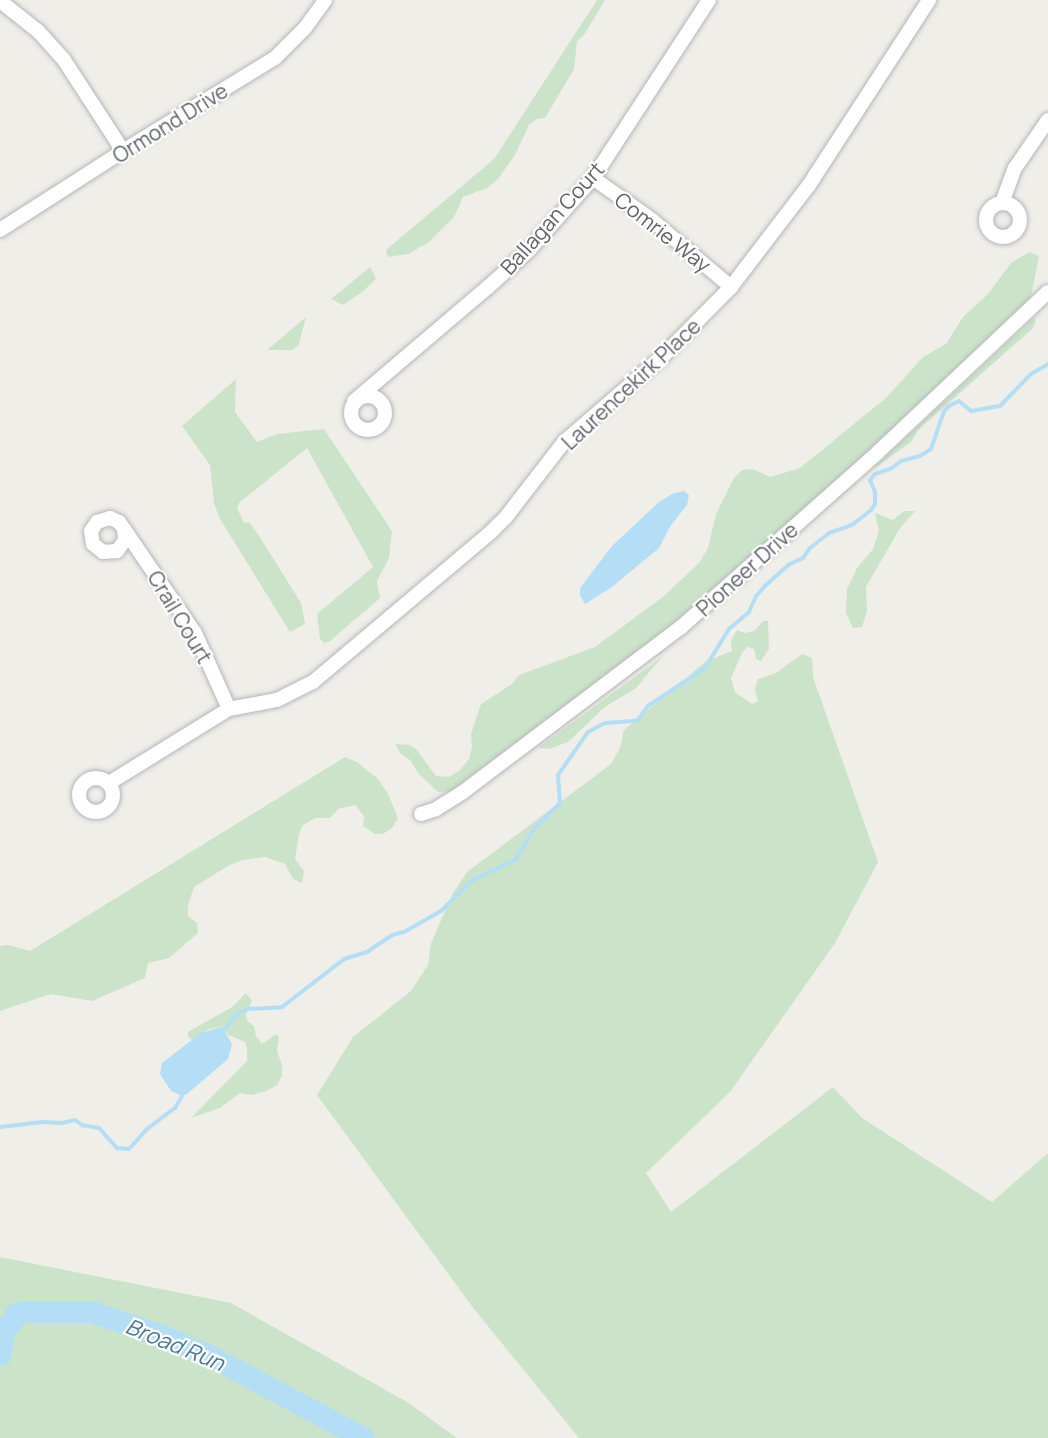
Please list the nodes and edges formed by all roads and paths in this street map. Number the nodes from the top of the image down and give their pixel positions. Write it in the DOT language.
graph roads {
  1 [pos="325,0"];
  2 [pos="709,0"];
  3 [pos="929,0"];
  4 [pos="0,1"];
  5 [pos="1048,120"];
  6 [pos="123,151"];
  7 [pos="593,178"];
  8 [pos="1002,203"];
  9 [pos="0,230"];
  10 [pos="731,287"];
  11 [pos="1048,292"];
  12 [pos="354,401"];
  13 [pos="124,529"];
  14 [pos="229,709"];
  15 [pos="109,783"];
  16 [pos="421,814"];
  1 -- 6 [label="street, Ormond Drive"];
  2 -- 7 [label="street, Ballagan Court"];
  3 -- 10 [label="street, Laurencekirk Place"];
  4 -- 6 [label="street"];
  5 -- 8 [label="street"];
  6 -- 9 [label="street, Ormond Drive"];
  7 -- 10 [label="street, Comrie Way"];
  7 -- 12 [label="street, Ballagan Court"];
  10 -- 14 [label="street, Laurencekirk Place"];
  11 -- 16 [label="street, Pioneer Drive"];
  13 -- 14 [label="street, Crail Court"];
  14 -- 15 [label="street, Laurencekirk Place"];
}
